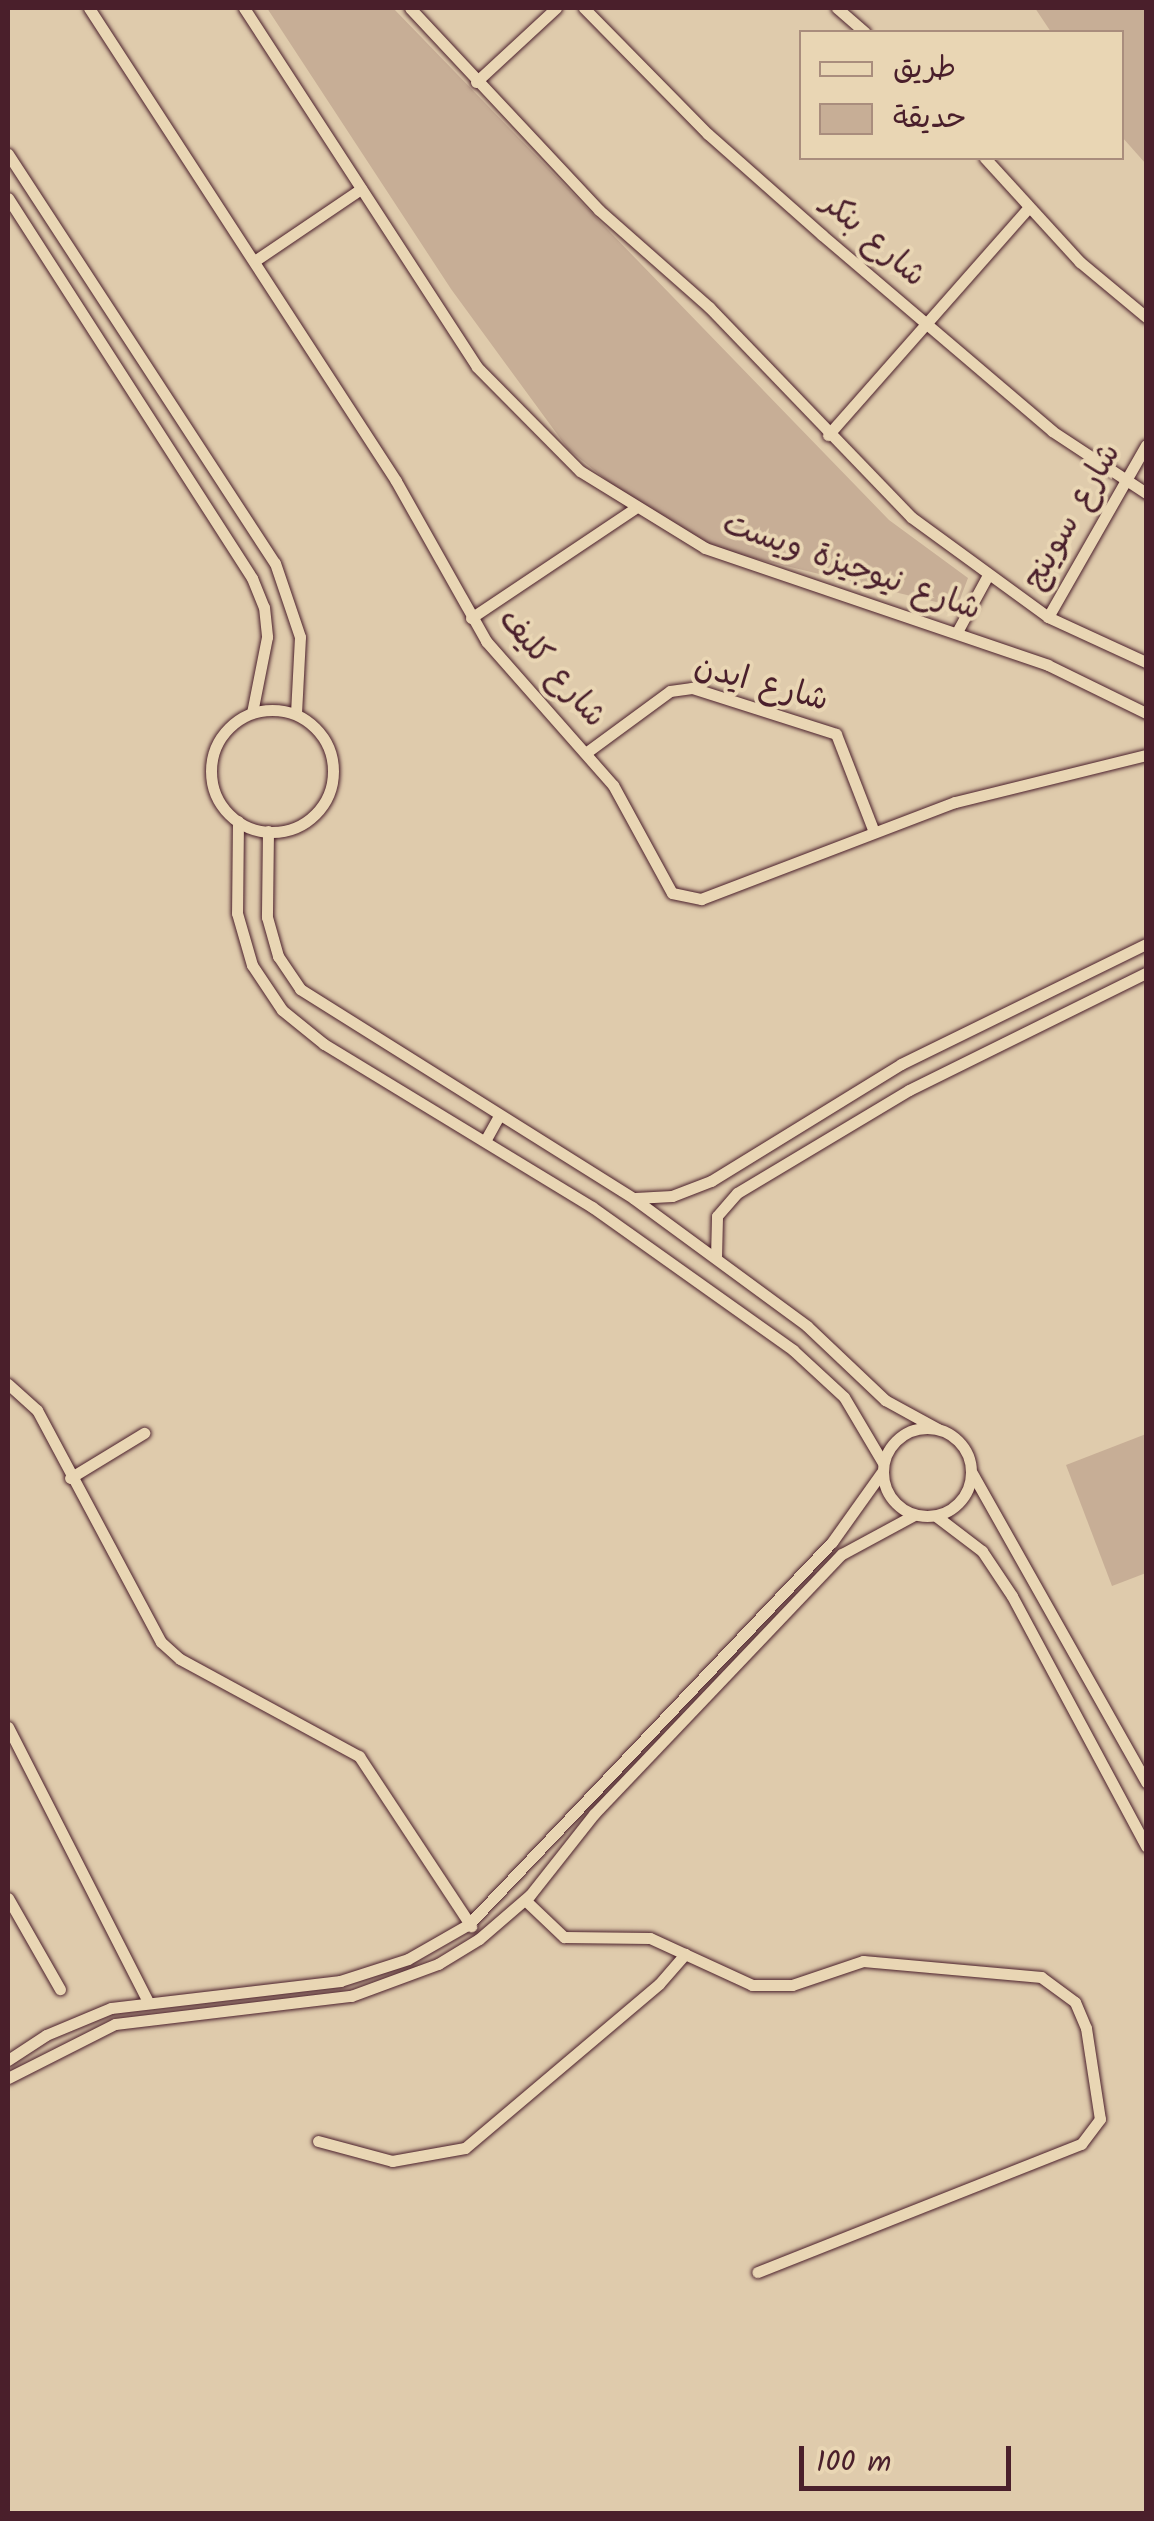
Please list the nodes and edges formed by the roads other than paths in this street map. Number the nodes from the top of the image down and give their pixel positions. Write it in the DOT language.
graph roads {
  1 [pos="88,8"];
  2 [pos="244,8"];
  3 [pos="410,8"];
  4 [pos="556,8"];
  5 [pos="584,8"];
  6 [pos="836,8"];
  7 [pos="863,30"];
  8 [pos="476,82"];
  9 [pos="8,154"];
  10 [pos="987,160"];
  11 [pos="361,189"];
  12 [pos="8,198"];
  13 [pos="1028,208"];
  14 [pos="256,260"];
  15 [pos="1146,316"];
  16 [pos="928,325"];
  17 [pos="828,435"];
  18 [pos="1146,445"];
  19 [pos="1127,482"];
  20 [pos="1146,493"];
  21 [pos="634,509"];
  22 [pos="988,575"];
  23 [pos="1048,617"];
  24 [pos="471,618"];
  25 [pos="957,632"];
  26 [pos="1146,662"];
  27 [pos="252,713"];
  28 [pos="1146,713"];
  29 [pos="296,714"];
  30 [pos="587,752"];
  31 [pos="1146,755"];
  32 [pos="238,821"];
  33 [pos="268,831"];
  34 [pos="874,832"];
  35 [pos="1146,944"];
  36 [pos="1146,973"];
  37 [pos="499,1116"];
  38 [pos="485,1141"];
  39 [pos="712,1181"];
  40 [pos="633,1198"];
  41 [pos="726,1202"];
  42 [pos="716,1258"];
  43 [pos="8,1384"];
  44 [pos="938,1428"];
  45 [pos="144,1433"];
  46 [pos="883,1468"];
  47 [pos="972,1473"];
  48 [pos="70,1478"];
  49 [pos="914,1515"];
  50 [pos="936,1516"];
  51 [pos="832,1542"];
  52 [pos="842,1554"];
  53 [pos="716,1666"];
  54 [pos="728,1676"];
  55 [pos="8,1727"];
  56 [pos="1146,1782"];
  57 [pos="552,1837"];
  58 [pos="1146,1846"];
  59 [pos="569,1852"];
  60 [pos="8,1898"];
  61 [pos="525,1900"];
  62 [pos="469,1924"];
  63 [pos="478,1939"];
  64 [pos="684,1954"];
  65 [pos="60,1989"];
  66 [pos="146,2000"];
  67 [pos="154,2015"];
  68 [pos="8,2060"];
  69 [pos="8,2078"];
  70 [pos="318,2141"];
  71 [pos="757,2272"];
  1 -- 14 [label="street, شارع كليف"];
  2 -- 11 [label="street, شارع نيوجيزة ويست"];
  3 -- 8 [label="street, شارع نيوجيزة ويست"];
  4 -- 8 [label="street"];
  5 -- 16 [label="street, شارع بنكر"];
  6 -- 7 [label="street"];
  8 -- 17 [label="street, شارع نيوجيزة ويست"];
  9 -- 29 [label="street"];
  10 -- 13 [label="street"];
  11 -- 14 [label="street"];
  11 -- 21 [label="street, شارع نيوجيزة ويست"];
  12 -- 27 [label="street"];
  13 -- 15 [label="street"];
  13 -- 16 [label="street"];
  14 -- 24 [label="street, شارع كليف"];
  16 -- 17 [label="street"];
  16 -- 19 [label="street, شارع بنكر"];
  17 -- 22 [label="street, شارع نيوجيزة ويست"];
  18 -- 19 [label="street, شارع سوينج"];
  19 -- 20 [label="street, شارع بنكر"];
  19 -- 23 [label="street, شارع سوينج"];
  21 -- 24 [label="street"];
  21 -- 25 [label="street, شارع نيوجيزة ويست"];
  22 -- 23 [label="street, شارع نيوجيزة ويست"];
  22 -- 25 [label="street"];
  23 -- 26 [label="street, شارع نيوجيزة ويست"];
  24 -- 30 [label="street, شارع كليف"];
  25 -- 28 [label="street, شارع نيوجيزة ويست"];
  27 -- 29 [label="street"];
  27 -- 32 [label="street"];
  29 -- 33 [label="street"];
  30 -- 34 [label="street, شارع كليف"];
  30 -- 34 [label="street, شارع ايدن"];
  31 -- 34 [label="street, شارع كليف"];
  32 -- 33 [label="street"];
  32 -- 38 [label="street"];
  33 -- 37 [label="street"];
  35 -- 39 [label="street"];
  36 -- 41 [label="street"];
  37 -- 38 [label="street"];
  37 -- 40 [label="street"];
  38 -- 46 [label="street"];
  39 -- 40 [label="street"];
  39 -- 41 [label="street"];
  40 -- 42 [label="street"];
  41 -- 42 [label="street"];
  42 -- 44 [label="street"];
  43 -- 48 [label="street"];
  44 -- 46 [label="street"];
  44 -- 47 [label="street"];
  45 -- 48 [label="street"];
  46 -- 49 [label="street"];
  46 -- 51 [label="street"];
  47 -- 50 [label="street"];
  47 -- 56 [label="street"];
  48 -- 62 [label="street"];
  49 -- 50 [label="street"];
  49 -- 52 [label="street"];
  50 -- 58 [label="street"];
  51 -- 52 [label="street"];
  51 -- 53 [label="street"];
  52 -- 54 [label="street"];
  53 -- 54 [label="street"];
  53 -- 57 [label="street"];
  54 -- 59 [label="street"];
  55 -- 66 [label="street"];
  57 -- 59 [label="street"];
  57 -- 62 [label="street"];
  59 -- 61 [label="street"];
  60 -- 65 [label="street"];
  61 -- 63 [label="street"];
  61 -- 64 [label="street"];
  62 -- 63 [label="street"];
  62 -- 66 [label="street"];
  63 -- 67 [label="street"];
  64 -- 70 [label="street"];
  64 -- 71 [label="street"];
  66 -- 67 [label="street"];
  66 -- 68 [label="street"];
  67 -- 69 [label="street"];
}
